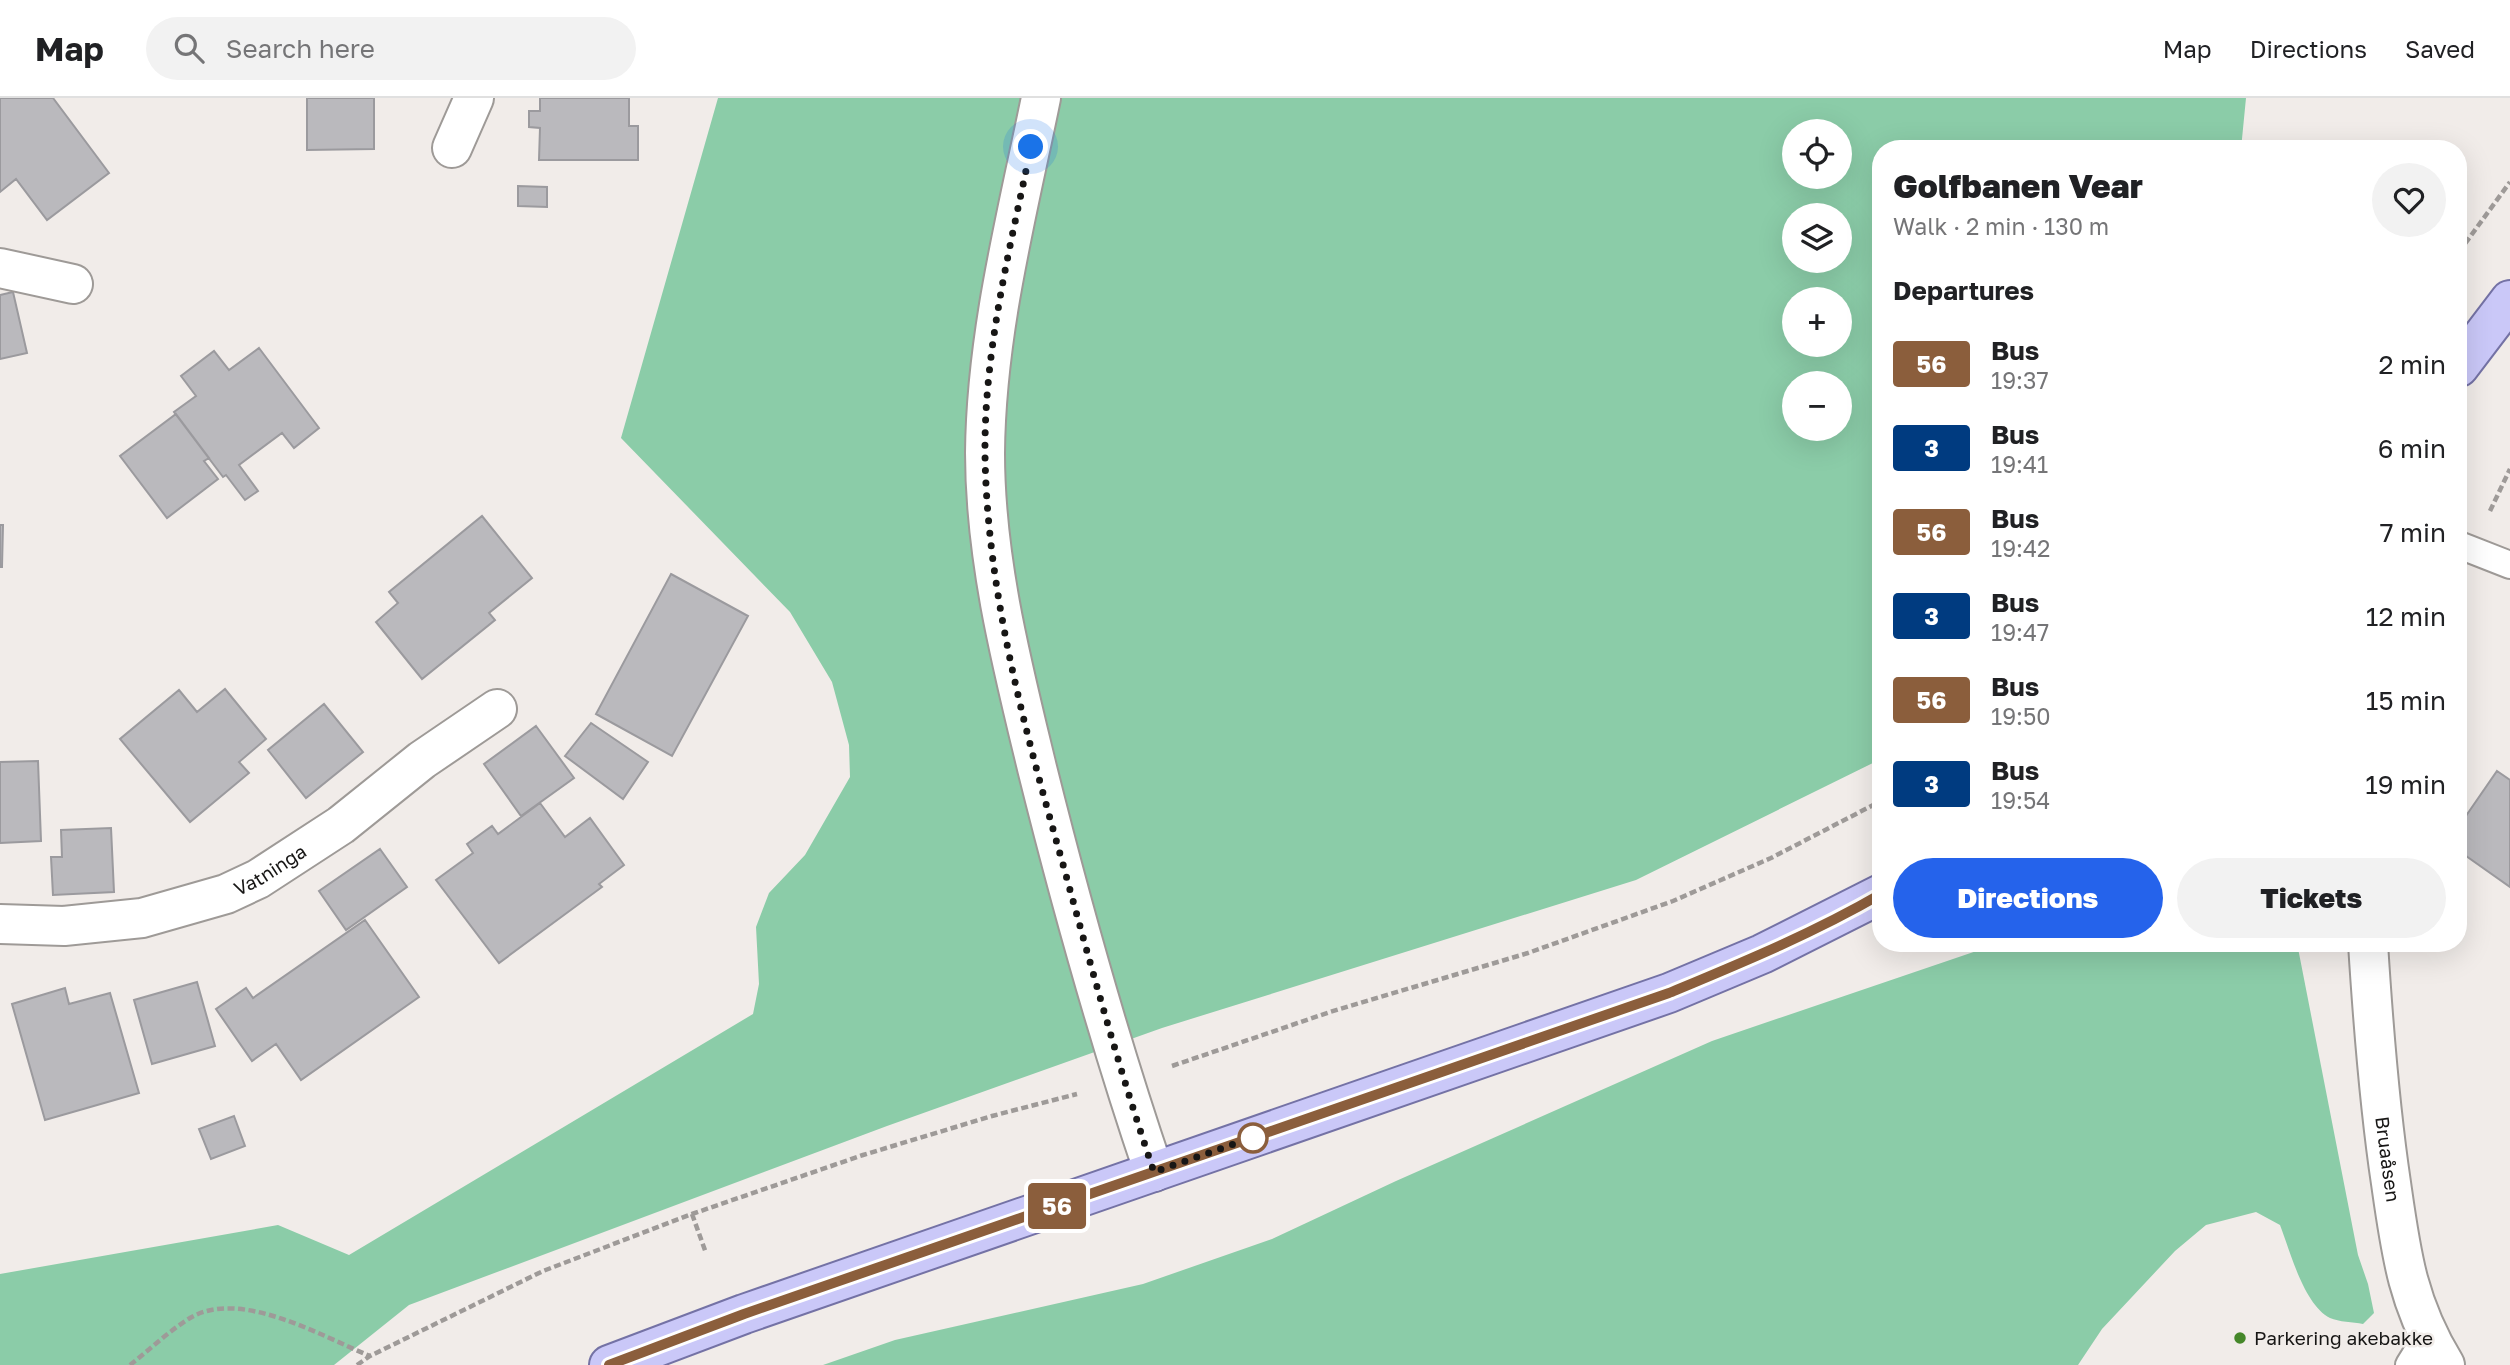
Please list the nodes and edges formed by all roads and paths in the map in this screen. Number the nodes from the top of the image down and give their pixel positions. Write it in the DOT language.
graph roads {
  1 [pos="474,98"];
  2 [pos="1041,98"];
  3 [pos="452,148"];
  4 [pos="2510,181"];
  5 [pos="2467,241"];
  6 [pos="0,268"];
  7 [pos="73,284"];
  8 [pos="2510,300"];
  9 [pos="2467,356"];
  10 [pos="2467,548"];
  11 [pos="2510,565"];
  12 [pos="497,709"];
  13 [pos="1872,899"];
  14 [pos="0,924"];
  15 [pos="2369,952"];
  16 [pos="1154,1172"];
  17 [pos="692,1214"];
  18 [pos="706,1253"];
  19 [pos="2427,1355"];
  20 [pos="370,1356"];
  21 [pos="130,1365"];
  22 [pos="609,1365"];
  1 -- 3 [label="street"];
  2 -- 16 [label="street"];
  4 -- 5 [label="path"];
  6 -- 7 [label="street"];
  8 -- 9 [label="main road"];
  10 -- 11 [label="lane"];
  12 -- 14 [label="street, Vatninga"];
  13 -- 16 [label="main road"];
  15 -- 19 [label="street, Bruaåsen"];
  16 -- 22 [label="main road"];
  17 -- 18 [label="path"];
  20 -- 21 [label="path"];
}
